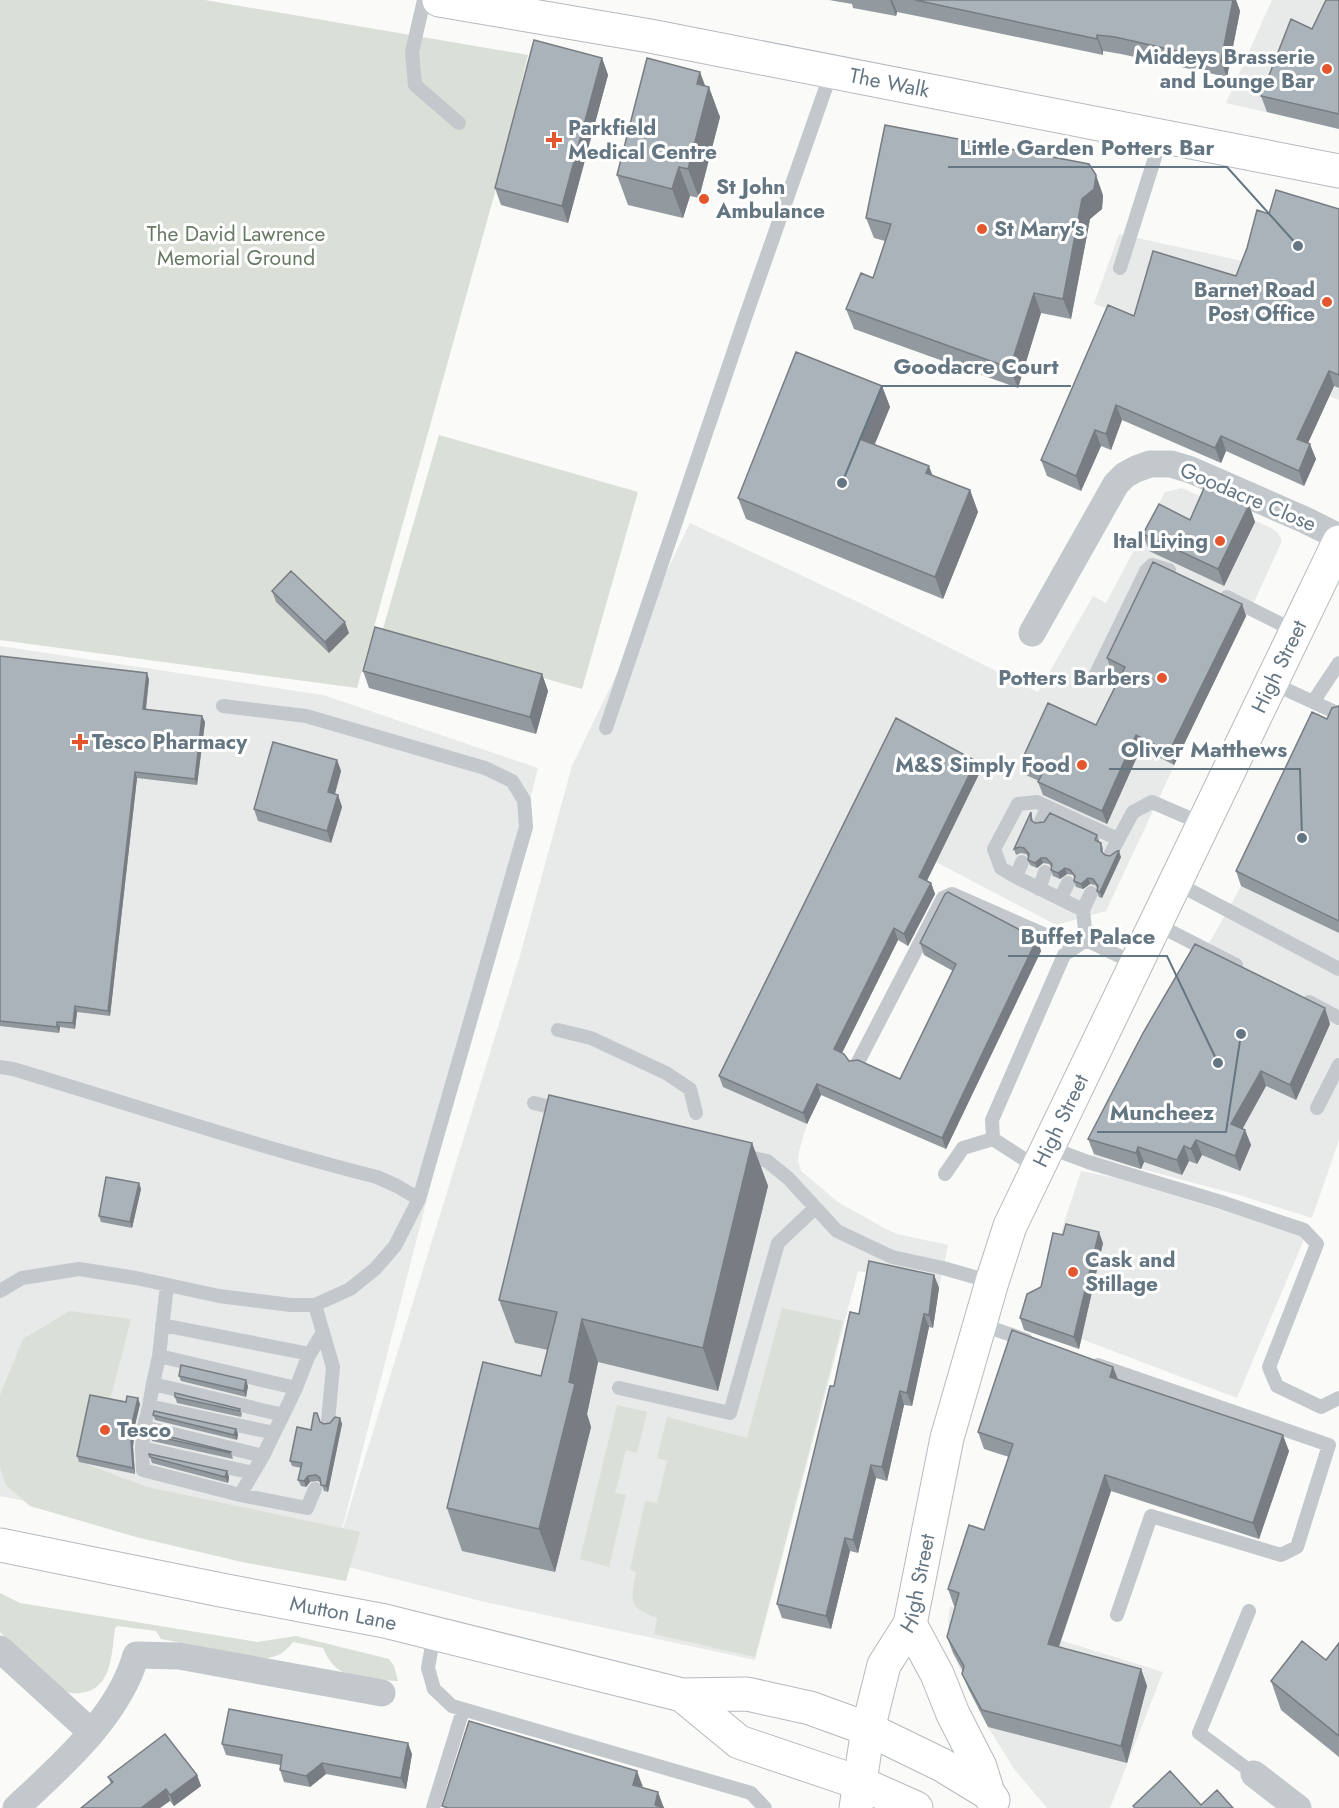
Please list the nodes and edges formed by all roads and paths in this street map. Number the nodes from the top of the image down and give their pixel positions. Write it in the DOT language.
graph roads {
  1 [pos="424,0"];
  2 [pos="439,0"];
  3 [pos="542,8"];
  4 [pos="831,73"];
  5 [pos="459,123"];
  6 [pos="1162,135"];
  7 [pos="1339,171"];
  8 [pos="1120,268"];
  9 [pos="1339,537"];
  10 [pos="1339,542"];
  11 [pos="1180,576"];
  12 [pos="1211,590"];
  13 [pos="1295,631"];
  14 [pos="1032,633"];
  15 [pos="1339,663"];
  16 [pos="1094,678"];
  17 [pos="1272,683"];
  18 [pos="1314,702"];
  19 [pos="223,706"];
  20 [pos="1339,714"];
  21 [pos="606,728"];
  22 [pos="1048,807"];
  23 [pos="1069,817"];
  24 [pos="1041,821"];
  25 [pos="1203,824"];
  26 [pos="1093,828"];
  27 [pos="1063,831"];
  28 [pos="1118,839"];
  29 [pos="1087,842"];
  30 [pos="1111,853"];
  31 [pos="1022,862"];
  32 [pos="1045,872"];
  33 [pos="1016,877"];
  34 [pos="1068,883"];
  35 [pos="1176,883"];
  36 [pos="1039,889"];
  37 [pos="1091,893"];
  38 [pos="1060,899"];
  39 [pos="1083,910"];
  40 [pos="1156,924"];
  41 [pos="1086,940"];
  42 [pos="1136,964"];
  43 [pos="1339,969"];
  44 [pos="1247,970"];
  45 [pos="1298,997"];
  46 [pos="1339,1017"];
  47 [pos="558,1030"];
  48 [pos="857,1064"];
  49 [pos="1339,1065"];
  50 [pos="0,1066"];
  51 [pos="534,1103"];
  52 [pos="1317,1108"];
  53 [pos="696,1113"];
  54 [pos="579,1114"];
  55 [pos="993,1139"];
  56 [pos="723,1150"];
  57 [pos="1043,1157"];
  58 [pos="945,1174"];
  59 [pos="418,1199"];
  60 [pos="816,1208"];
  61 [pos="992,1282"];
  62 [pos="167,1285"];
  63 [pos="0,1291"];
  64 [pos="315,1305"];
  65 [pos="980,1324"];
  66 [pos="162,1325"];
  67 [pos="322,1332"];
  68 [pos="1035,1344"];
  69 [pos="310,1354"];
  70 [pos="159,1356"];
  71 [pos="1081,1359"];
  72 [pos="153,1384"];
  73 [pos="296,1388"];
  74 [pos="619,1388"];
  75 [pos="1339,1398"];
  76 [pos="149,1407"];
  77 [pos="283,1415"];
  78 [pos="328,1421"];
  79 [pos="144,1427"];
  80 [pos="274,1433"];
  81 [pos="142,1448"];
  82 [pos="263,1456"];
  83 [pos="253,1473"];
  84 [pos="315,1489"];
  85 [pos="240,1495"];
  86 [pos="0,1545"];
  87 [pos="1249,1611"];
  88 [pos="1117,1615"];
  89 [pos="910,1624"];
  90 [pos="434,1634"];
  91 [pos="0,1649"];
  92 [pos="382,1693"];
  93 [pos="682,1695"];
  94 [pos="463,1710"];
  95 [pos="868,1729"];
  96 [pos="91,1732"];
  97 [pos="1254,1774"];
  98 [pos="858,1795"];
  99 [pos="993,1800"];
  100 [pos="16,1808"];
  101 [pos="433,1808"];
  102 [pos="765,1808"];
  103 [pos="916,1808"];
  104 [pos="1298,1808"];
  1 -- 5 [label="lane"];
  2 -- 3 [label="main road, The Walk"];
  3 -- 4 [label="main road, The Walk"];
  4 -- 6 [label="main road, The Walk"];
  4 -- 21 [label="lane"];
  6 -- 7 [label="main road, The Walk"];
  6 -- 8 [label="lane"];
  9 -- 14 [label="street, Goodacre Close"];
  10 -- 13 [label="main road, High Street"];
  11 -- 16 [label="lane"];
  12 -- 13 [label="lane"];
  13 -- 17 [label="main road, High Street"];
  15 -- 18 [label="lane"];
  17 -- 18 [label="lane"];
  17 -- 25 [label="main road, High Street"];
  18 -- 20 [label="lane"];
  19 -- 59 [label="lane"];
  22 -- 23 [label="lane"];
  22 -- 24 [label="lane"];
  22 -- 33 [label="lane"];
  23 -- 26 [label="lane"];
  23 -- 27 [label="lane"];
  25 -- 28 [label="lane"];
  25 -- 35 [label="main road, High Street"];
  26 -- 28 [label="lane"];
  26 -- 29 [label="lane"];
  28 -- 30 [label="lane"];
  31 -- 33 [label="lane"];
  32 -- 36 [label="lane"];
  33 -- 36 [label="lane"];
  34 -- 38 [label="lane"];
  35 -- 40 [label="main road, High Street"];
  35 -- 43 [label="lane"];
  36 -- 38 [label="lane"];
  37 -- 39 [label="lane"];
  38 -- 39 [label="lane"];
  39 -- 41 [label="lane"];
  40 -- 42 [label="main road, High Street"];
  40 -- 44 [label="lane"];
  41 -- 42 [label="lane"];
  41 -- 48 [label="lane"];
  41 -- 55 [label="lane"];
  42 -- 57 [label="main road, High Street"];
  45 -- 46 [label="lane"];
  47 -- 53 [label="lane"];
  49 -- 52 [label="lane"];
  50 -- 59 [label="lane"];
  51 -- 54 [label="lane"];
  55 -- 57 [label="lane"];
  55 -- 58 [label="lane"];
  56 -- 60 [label="lane"];
  57 -- 61 [label="main road, High Street"];
  57 -- 75 [label="lane"];
  59 -- 64 [label="lane"];
  60 -- 61 [label="lane"];
  60 -- 74 [label="lane"];
  61 -- 65 [label="main road, High Street"];
  62 -- 63 [label="lane"];
  62 -- 64 [label="lane"];
  62 -- 66 [label="lane"];
  64 -- 67 [label="lane"];
  65 -- 68 [label="lane"];
  65 -- 89 [label="main road, High Street"];
  66 -- 69 [label="lane"];
  66 -- 70 [label="lane"];
  67 -- 69 [label="lane"];
  67 -- 78 [label="lane"];
  69 -- 73 [label="lane"];
  70 -- 72 [label="lane"];
  70 -- 73 [label="lane"];
  71 -- 88 [label="lane"];
  72 -- 76 [label="lane"];
  72 -- 77 [label="lane"];
  73 -- 77 [label="lane"];
  76 -- 79 [label="lane"];
  76 -- 80 [label="lane"];
  77 -- 80 [label="lane"];
  79 -- 81 [label="lane"];
  79 -- 82 [label="lane"];
  80 -- 82 [label="lane"];
  81 -- 83 [label="lane"];
  81 -- 85 [label="lane"];
  82 -- 83 [label="lane"];
  83 -- 85 [label="lane"];
  84 -- 85 [label="lane"];
  86 -- 90 [label="main road, Mutton Lane"];
  87 -- 97 [label="lane"];
  89 -- 95 [label="main road, High Street"];
  89 -- 99 [label="main road"];
  90 -- 93 [label="main road, Mutton Lane"];
  90 -- 94 [label="lane"];
  91 -- 96 [label="street"];
  92 -- 96 [label="street"];
  93 -- 95 [label="main road, Mutton Lane"];
  93 -- 98 [label="main road, Mutton Lane"];
  94 -- 101 [label="lane"];
  94 -- 102 [label="lane"];
  95 -- 98 [label="main road, High Street"];
  95 -- 99 [label="main road, Mutton Lane"];
  96 -- 100 [label="street"];
  97 -- 104 [label="street"];
  98 -- 103 [label="main road, Mutton Lane"];
}
